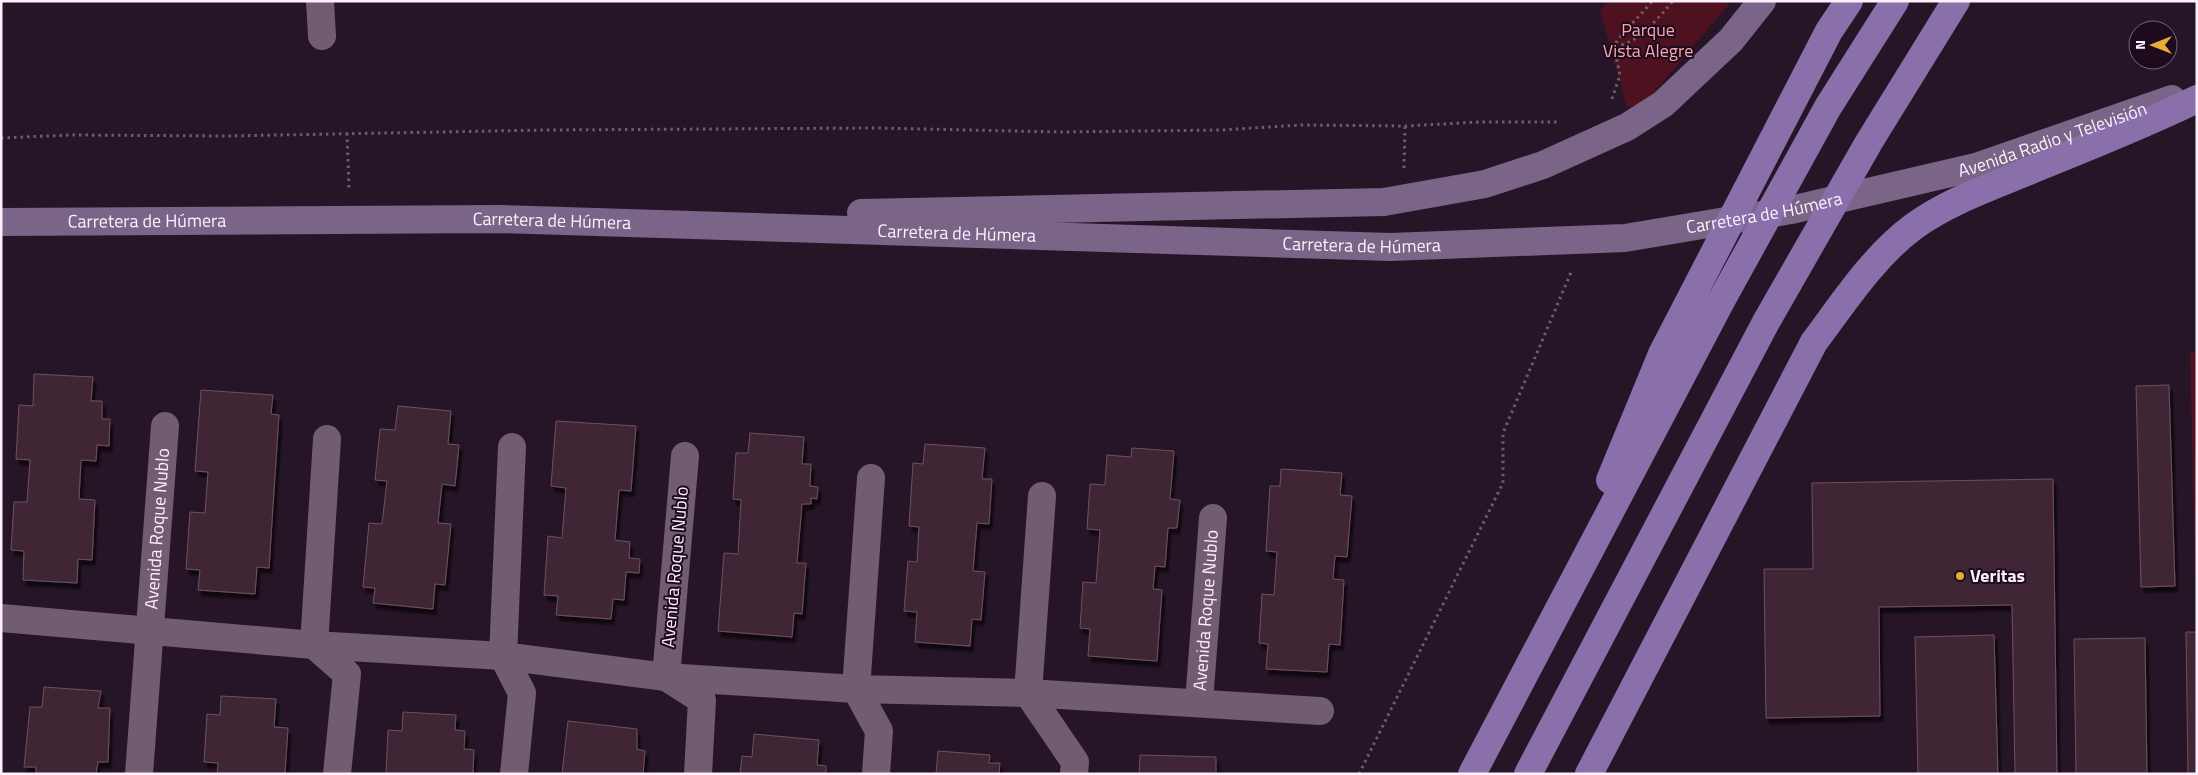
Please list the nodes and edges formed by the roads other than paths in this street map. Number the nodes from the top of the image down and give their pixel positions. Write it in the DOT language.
graph roads {
  1 [pos="320,1"];
  2 [pos="1762,1"];
  3 [pos="1849,1"];
  4 [pos="1895,1"];
  5 [pos="1956,1"];
  6 [pos="322,36"];
  7 [pos="2197,90"];
  8 [pos="2197,100"];
  9 [pos="1906,184"];
  10 [pos="500,219"];
  11 [pos="1,222"];
  12 [pos="165,426"];
  13 [pos="327,440"];
  14 [pos="512,447"];
  15 [pos="685,456"];
  16 [pos="871,478"];
  17 [pos="1042,496"];
  18 [pos="1213,518"];
  19 [pos="1,618"];
  20 [pos="148,631"];
  21 [pos="314,645"];
  22 [pos="1541,646"];
  23 [pos="502,656"];
  24 [pos="666,677"];
  25 [pos="856,689"];
  26 [pos="1028,693"];
  27 [pos="1199,702"];
  28 [pos="1320,711"];
  29 [pos="139,774"];
  30 [pos="337,774"];
  31 [pos="514,774"];
  32 [pos="698,774"];
  33 [pos="876,774"];
  34 [pos="1074,774"];
  35 [pos="1472,774"];
  36 [pos="1528,774"];
  37 [pos="1589,774"];
  1 -- 6 [label="street"];
  2 -- 10 [label="main road"];
  3 -- 22 [label="highway"];
  4 -- 22 [label="highway"];
  5 -- 36 [label="highway"];
  7 -- 9 [label="main road, Avenida Radio y Televisión"];
  8 -- 37 [label="highway"];
  9 -- 10 [label="main road, Carretera de Húmera"];
  10 -- 11 [label="main road, Carretera de Húmera"];
  12 -- 20 [label="street, Avenida Roque Nublo"];
  13 -- 21 [label="street"];
  14 -- 23 [label="street"];
  15 -- 24 [label="street, Avenida Roque Nublo"];
  16 -- 25 [label="street"];
  17 -- 26 [label="street"];
  18 -- 27 [label="street, Avenida Roque Nublo"];
  19 -- 20 [label="street, Avenida Roque Nublo"];
  20 -- 21 [label="street, Avenida Roque Nublo"];
  20 -- 29 [label="street, Avenida Roque Nublo"];
  21 -- 23 [label="street, Avenida Roque Nublo"];
  21 -- 30 [label="street"];
  22 -- 35 [label="highway"];
  23 -- 24 [label="street, Avenida Roque Nublo"];
  23 -- 31 [label="street"];
  24 -- 25 [label="street, Avenida Roque Nublo"];
  24 -- 32 [label="street, Avenida Roque Nublo"];
  25 -- 26 [label="street, Avenida Roque Nublo"];
  25 -- 33 [label="street"];
  26 -- 27 [label="street, Avenida Roque Nublo"];
  26 -- 34 [label="street"];
  27 -- 28 [label="street, Avenida Roque Nublo"];
}
